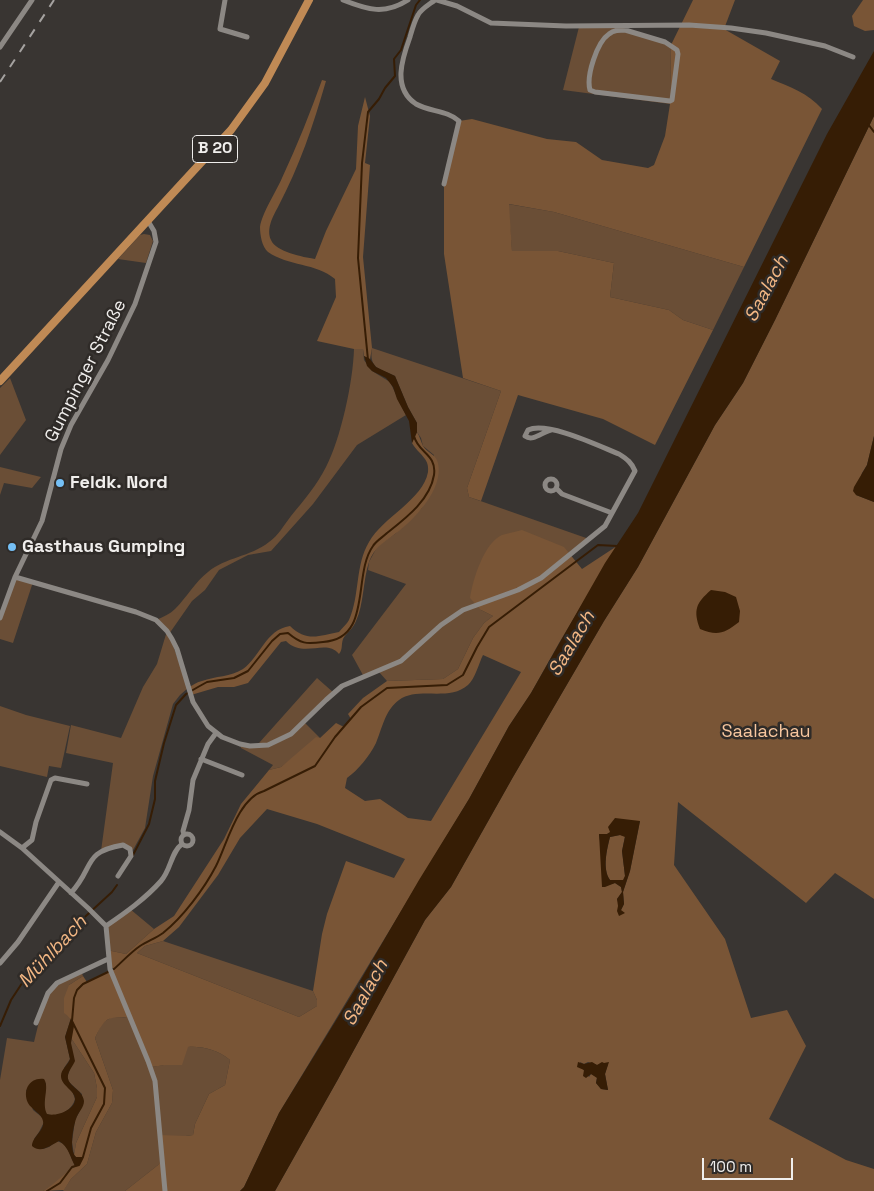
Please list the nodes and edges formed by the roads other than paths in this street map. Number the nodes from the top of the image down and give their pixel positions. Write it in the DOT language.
graph roads {
  1 [pos="32,0"];
  2 [pos="226,0"];
  3 [pos="309,0"];
  4 [pos="343,0"];
  5 [pos="408,0"];
  6 [pos="436,0"];
  7 [pos="602,24"];
  8 [pos="606,36"];
  9 [pos="247,37"];
  10 [pos="0,47"];
  11 [pos="853,57"];
  12 [pos="444,184"];
  13 [pos="148,221"];
  14 [pos="1,380"];
  15 [pos="551,430"];
  16 [pos="556,488"];
  17 [pos="612,513"];
  18 [pos="15,577"];
  19 [pos="0,618"];
  20 [pos="216,733"];
  21 [pos="201,759"];
  22 [pos="242,775"];
  23 [pos="88,784"];
  24 [pos="0,832"];
  25 [pos="184,836"];
  26 [pos="182,844"];
  27 [pos="22,848"];
  28 [pos="118,876"];
  29 [pos="59,882"];
  30 [pos="72,893"];
  31 [pos="106,926"];
  32 [pos="108,959"];
  33 [pos="0,962"];
  34 [pos="36,1023"];
  35 [pos="165,1191"];
  1 -- 10 [label="street"];
  2 -- 9 [label="street"];
  3 -- 13 [label="main road, B 20"];
  4 -- 5 [label="street"];
  6 -- 7 [label="street"];
  6 -- 12 [label="street"];
  7 -- 8 [label="street"];
  7 -- 11 [label="street"];
  8 -- 8 [label="street"];
  13 -- 14 [label="main road, B 20"];
  13 -- 18 [label="street, Gumpinger Straße"];
  15 -- 17 [label="street"];
  16 -- 17 [label="street"];
  17 -- 20 [label="street"];
  18 -- 19 [label="street, Gumpinger Straße"];
  18 -- 20 [label="street"];
  20 -- 21 [label="street"];
  21 -- 22 [label="street"];
  21 -- 25 [label="street"];
  23 -- 27 [label="street"];
  24 -- 27 [label="street"];
  25 -- 26 [label="street"];
  25 -- 26 [label="street"];
  26 -- 31 [label="street"];
  27 -- 29 [label="street"];
  28 -- 30 [label="street"];
  29 -- 30 [label="street"];
  29 -- 33 [label="street"];
  30 -- 31 [label="street"];
  31 -- 32 [label="street"];
  32 -- 34 [label="street"];
  32 -- 35 [label="street"];
}
